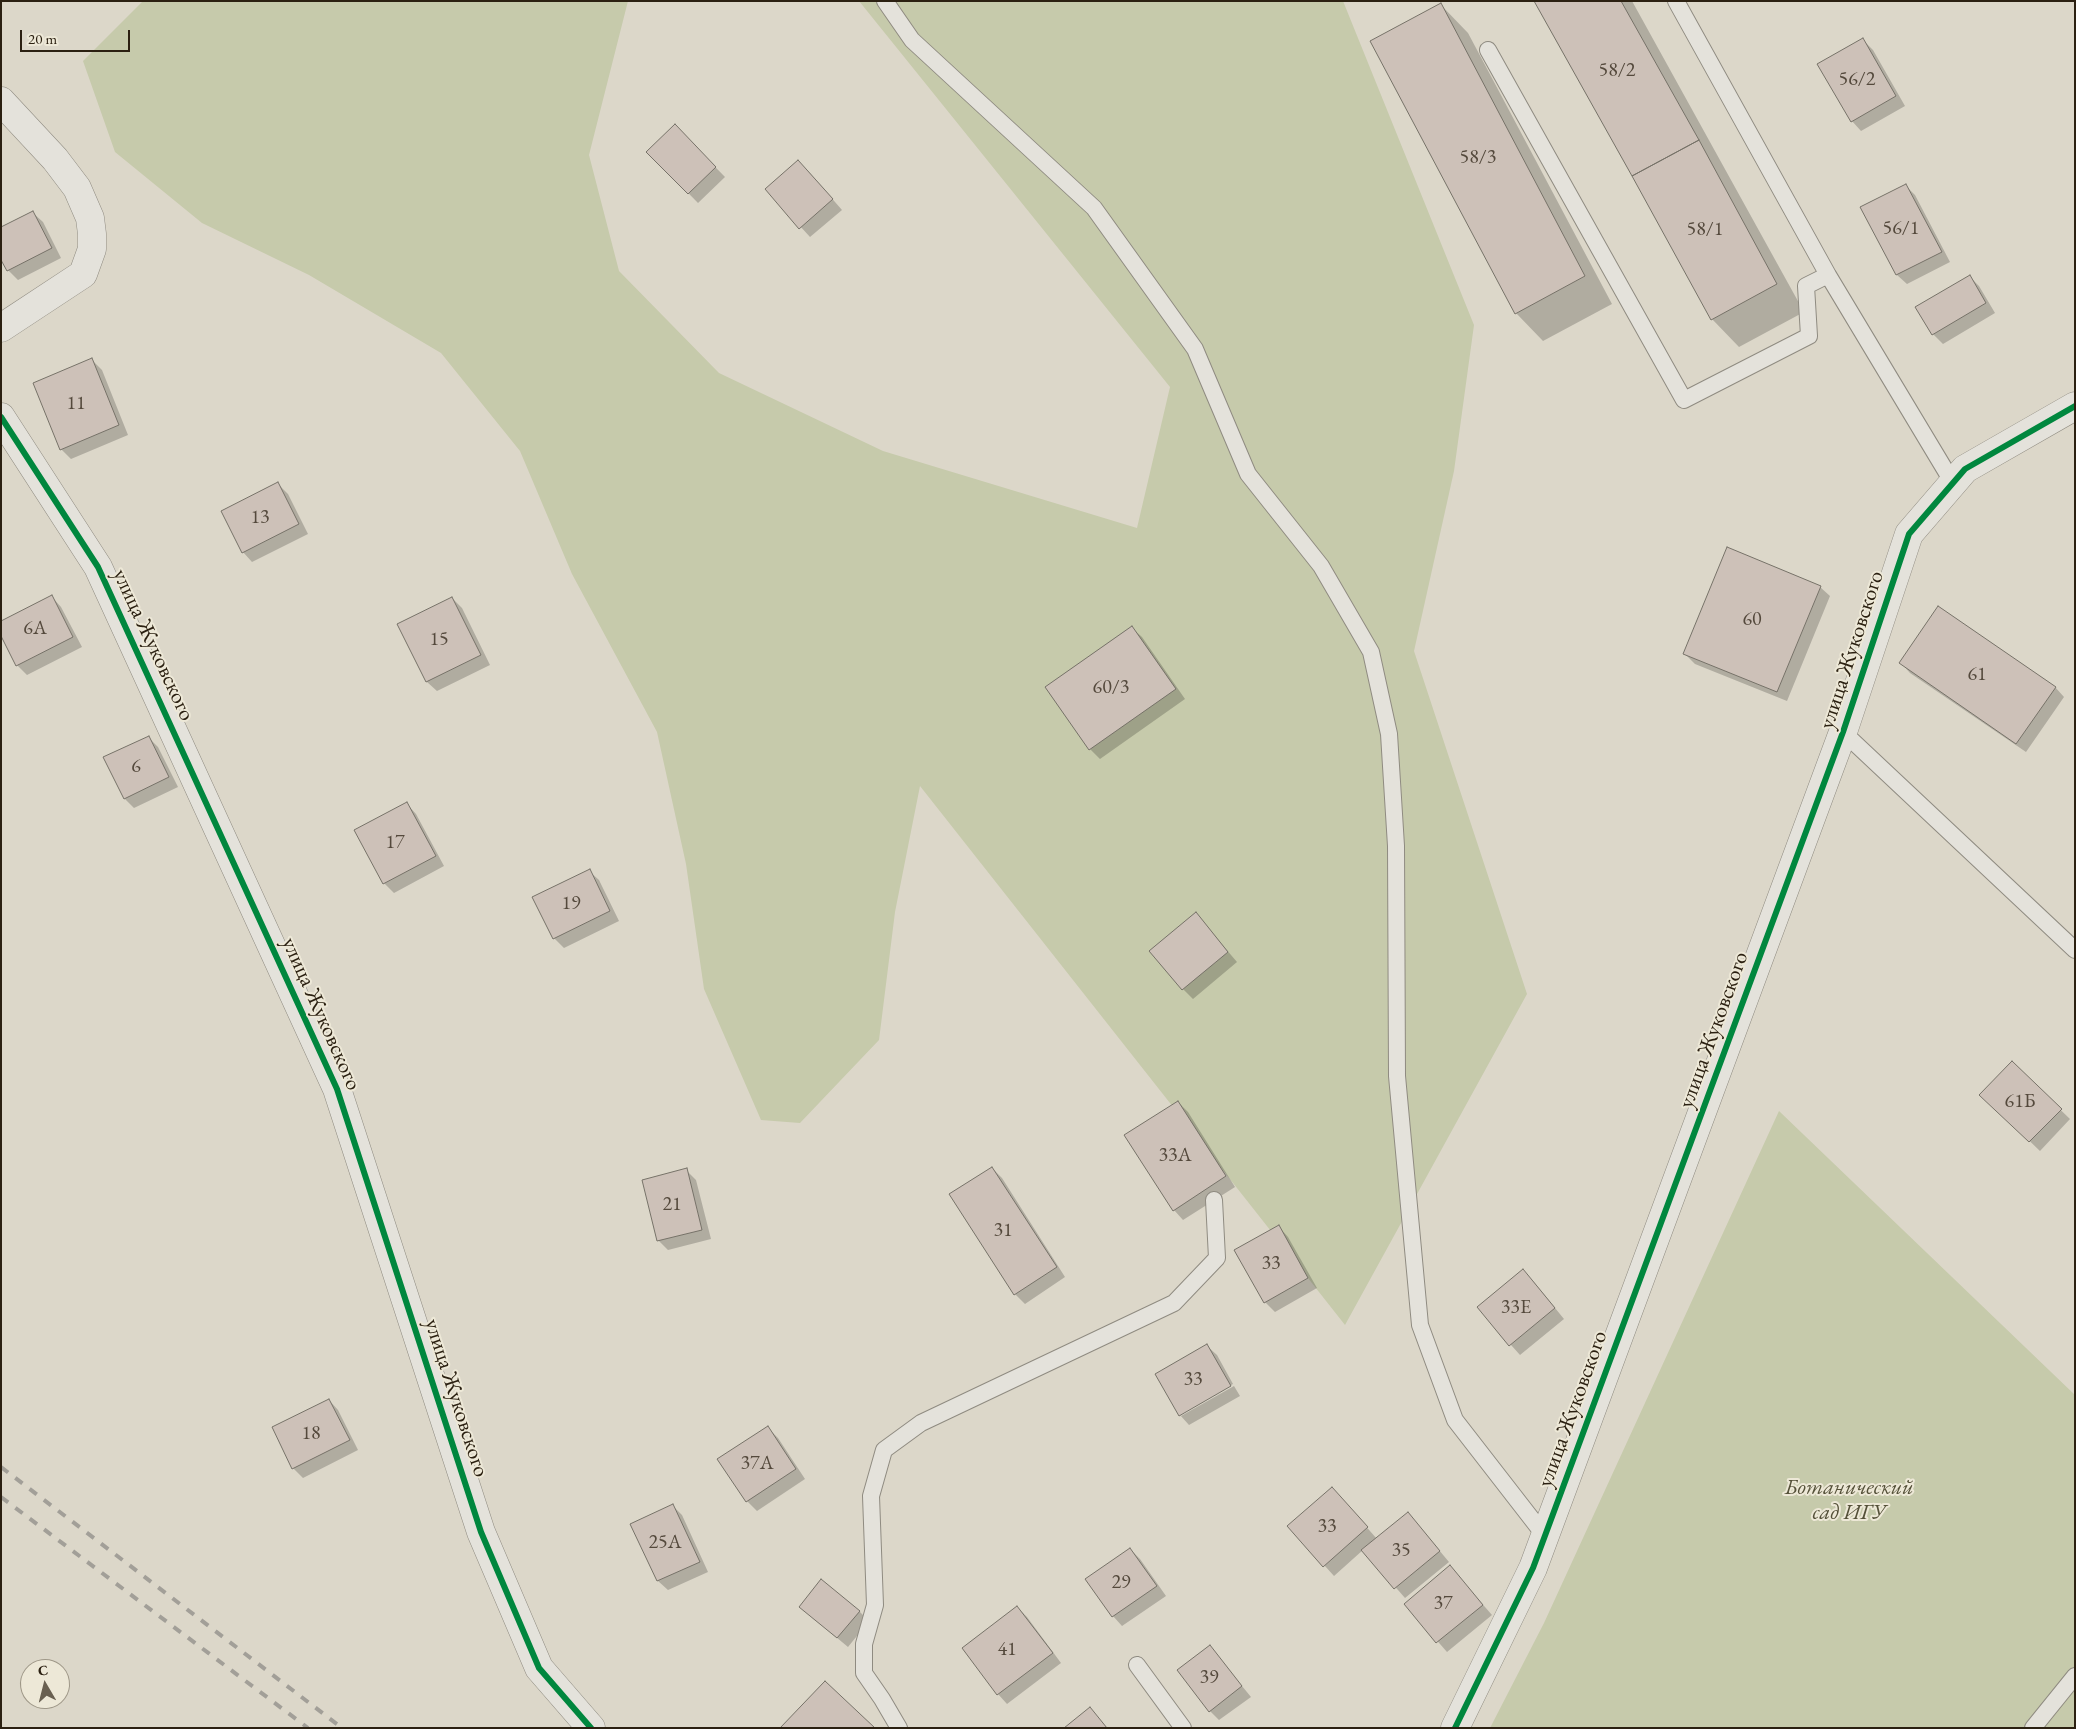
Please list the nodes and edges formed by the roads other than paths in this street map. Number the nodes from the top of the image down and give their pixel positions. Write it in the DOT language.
graph roads {
  1 [pos="885,1"];
  2 [pos="1676,1"];
  3 [pos="1488,50"];
  4 [pos="1,100"];
  5 [pos="1828,275"];
  6 [pos="1,328"];
  7 [pos="2075,406"];
  8 [pos="1,417"];
  9 [pos="1953,483"];
  10 [pos="1843,732"];
  11 [pos="2075,950"];
  12 [pos="1214,1200"];
  13 [pos="1545,1536"];
  14 [pos="1137,1665"];
  15 [pos="2075,1676"];
  16 [pos="591,1728"];
  17 [pos="899,1728"];
  18 [pos="1183,1728"];
  19 [pos="1455,1728"];
  20 [pos="2033,1728"];
  1 -- 13 [label="lane"];
  2 -- 5 [label="lane"];
  3 -- 5 [label="lane"];
  4 -- 6 [label="street"];
  5 -- 9 [label="lane"];
  7 -- 9 [label="street, улица Жуковского"];
  8 -- 16 [label="street, улица Жуковского"];
  9 -- 10 [label="street, улица Жуковского"];
  10 -- 11 [label="lane"];
  10 -- 13 [label="street, улица Жуковского"];
  12 -- 17 [label="lane"];
  13 -- 19 [label="street, улица Жуковского"];
  14 -- 18 [label="lane"];
  15 -- 20 [label="lane"];
}
